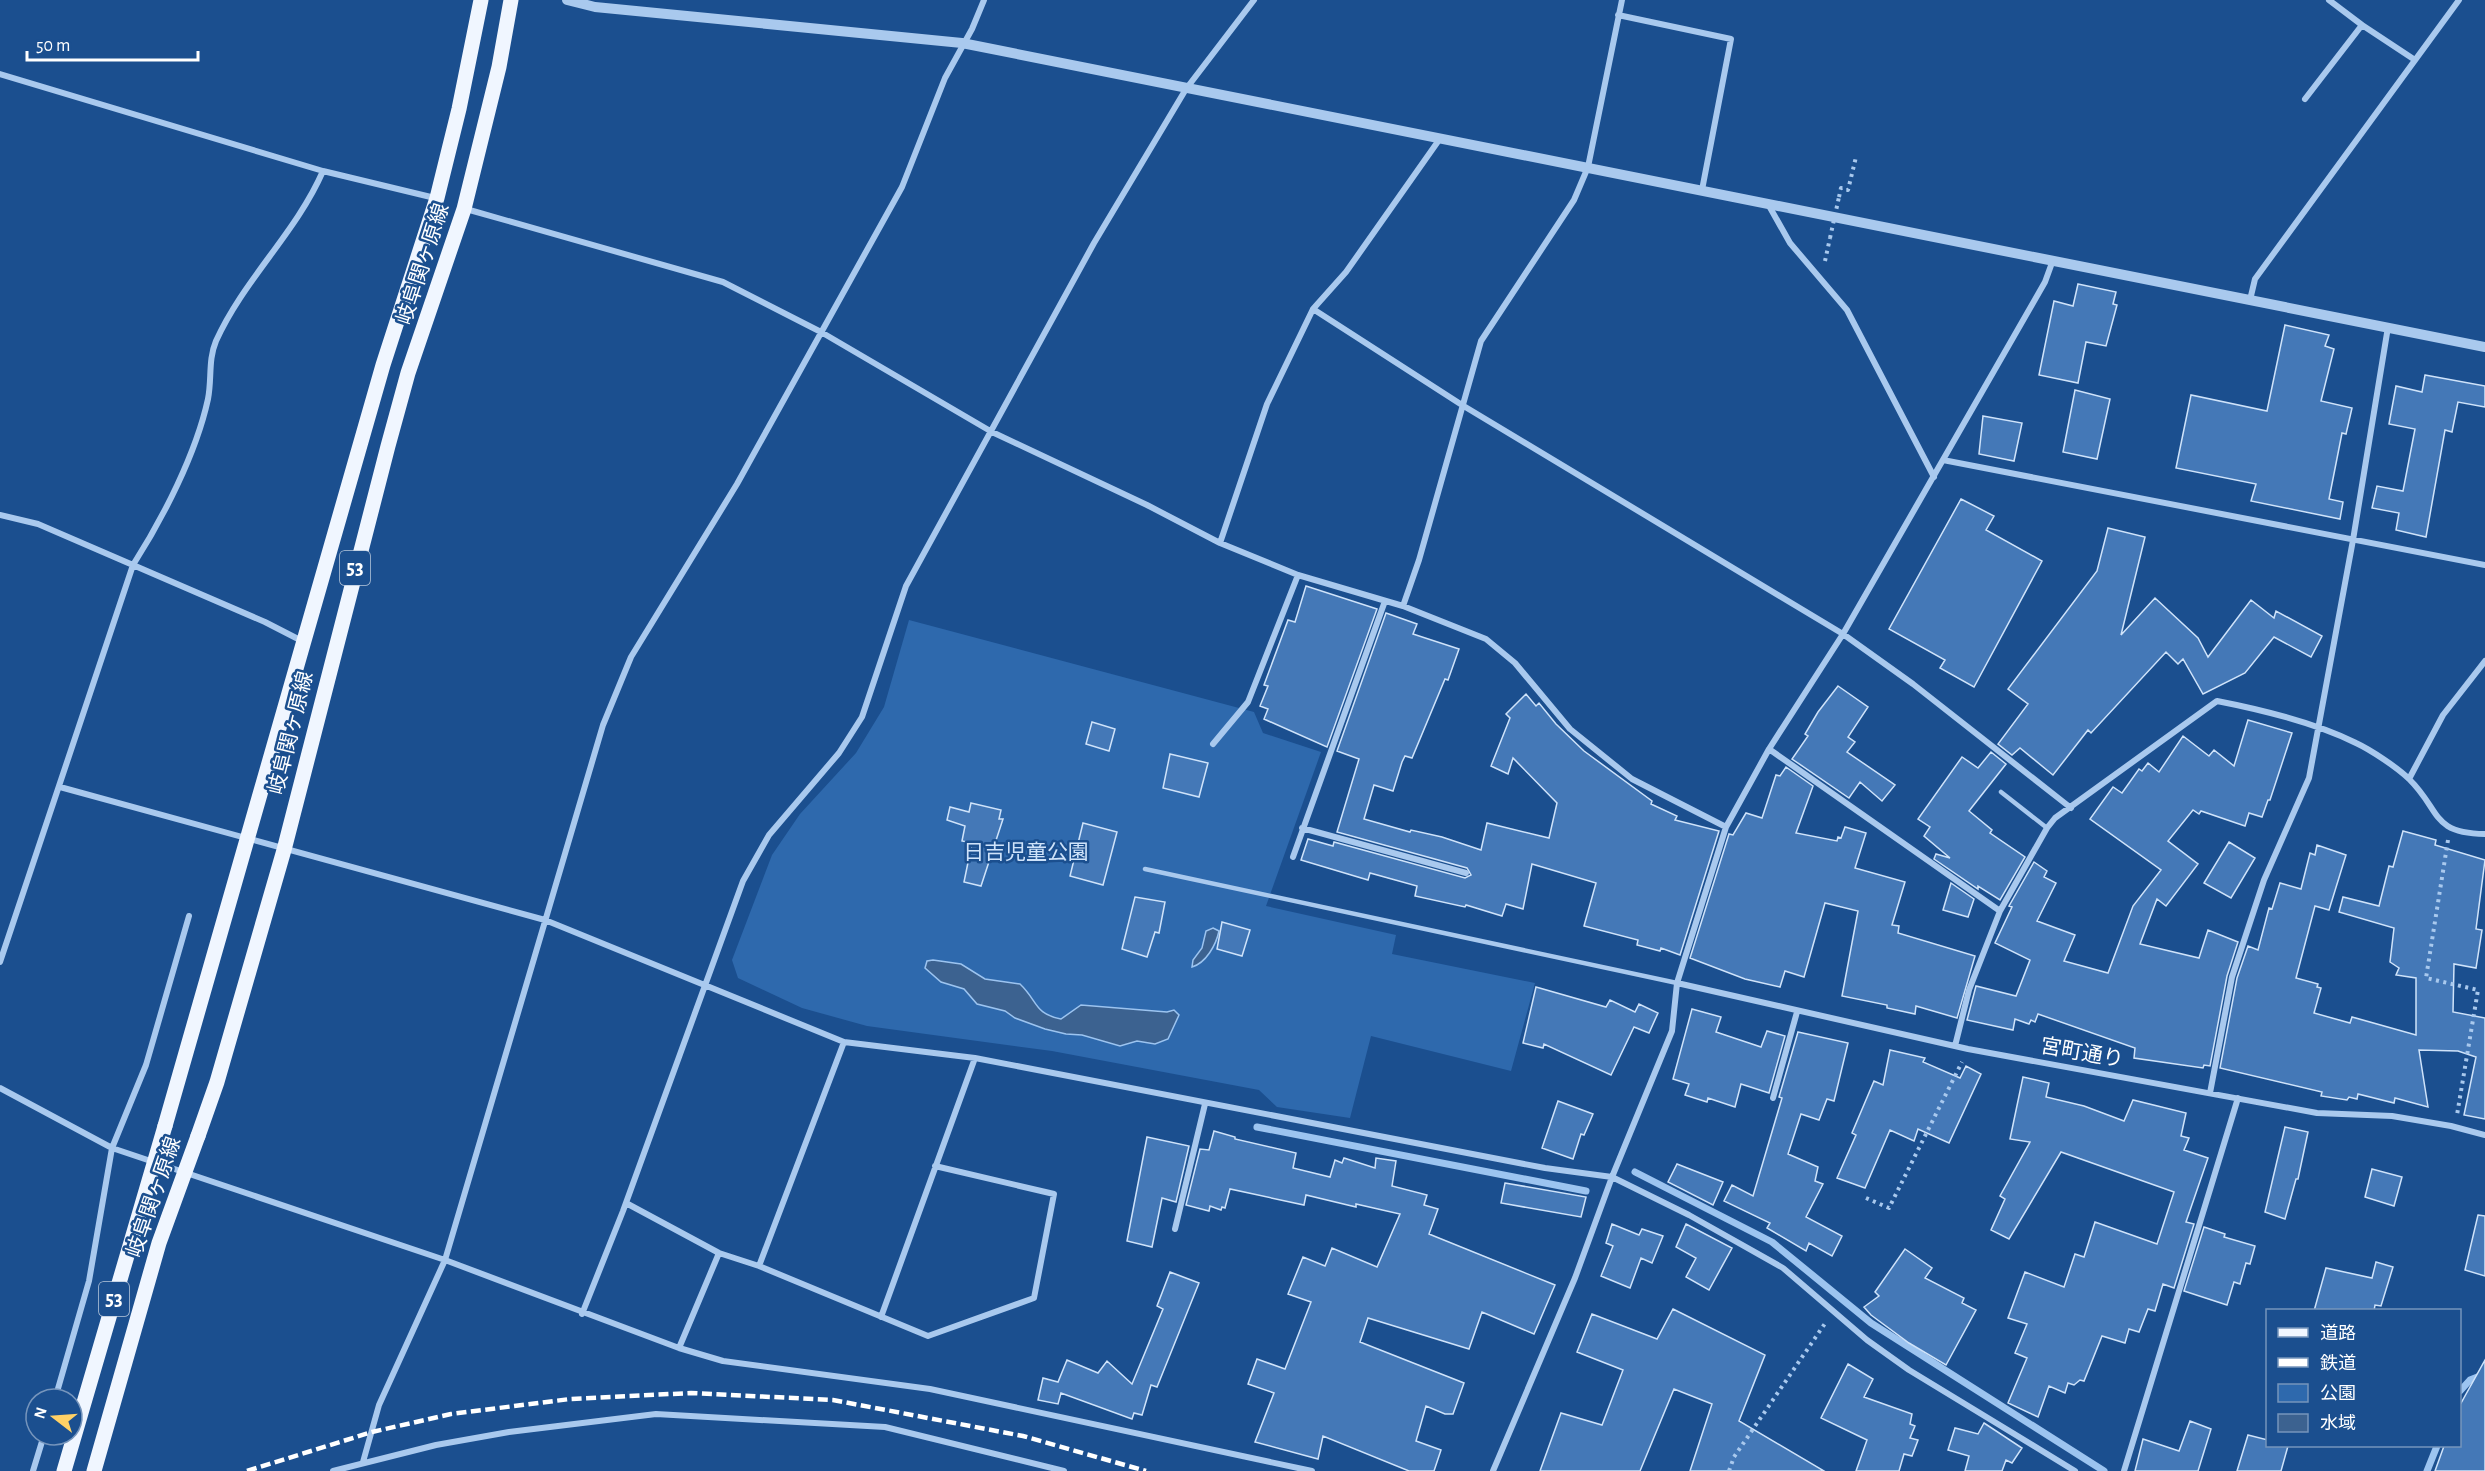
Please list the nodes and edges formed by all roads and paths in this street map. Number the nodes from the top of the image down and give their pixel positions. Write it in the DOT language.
graph roads {
  1 [pos="481,0"];
  2 [pos="511,0"];
  3 [pos="567,0"];
  4 [pos="984,0"];
  5 [pos="1254,0"];
  6 [pos="1622,0"];
  7 [pos="2329,0"];
  8 [pos="2459,0"];
  9 [pos="1618,15"];
  10 [pos="2362,25"];
  11 [pos="962,43"];
  12 [pos="2415,60"];
  13 [pos="0,74"];
  14 [pos="1186,88"];
  15 [pos="2305,99"];
  16 [pos="1439,140"];
  17 [pos="1856,157"];
  18 [pos="1588,167"];
  19 [pos="323,171"];
  20 [pos="1702,190"];
  21 [pos="437,198"];
  22 [pos="1767,204"];
  23 [pos="464,209"];
  24 [pos="2053,260"];
  25 [pos="1821,280"];
  26 [pos="2250,300"];
  27 [pos="1313,309"];
  28 [pos="2388,327"];
  29 [pos="820,332"];
  30 [pos="2485,347"];
  31 [pos="1462,405"];
  32 [pos="992,432"];
  33 [pos="1943,460"];
  34 [pos="1934,477"];
  35 [pos="0,515"];
  36 [pos="2353,540"];
  37 [pos="1220,543"];
  38 [pos="133,565"];
  39 [pos="2485,565"];
  40 [pos="1298,575"];
  41 [pos="1385,601"];
  42 [pos="1403,606"];
  43 [pos="1843,634"];
  44 [pos="303,641"];
  45 [pos="2485,661"];
  46 [pos="2317,728"];
  47 [pos="1213,744"];
  48 [pos="1769,750"];
  49 [pos="2409,779"];
  50 [pos="60,787"];
  51 [pos="2001,792"];
  52 [pos="2071,808"];
  53 [pos="1726,827"];
  54 [pos="2450,827"];
  55 [pos="1302,828"];
  56 [pos="2047,828"];
  57 [pos="2485,834"];
  58 [pos="247,838"];
  59 [pos="284,849"];
  60 [pos="1293,857"];
  61 [pos="1145,869"];
  62 [pos="1466,873"];
  63 [pos="2000,911"];
  64 [pos="189,916"];
  65 [pos="545,920"];
  66 [pos="0,962"];
  67 [pos="1677,983"];
  68 [pos="703,985"];
  69 [pos="1797,1012"];
  70 [pos="844,1042"];
  71 [pos="1955,1046"];
  72 [pos="1968,1049"];
  73 [pos="975,1058"];
  74 [pos="0,1088"];
  75 [pos="2210,1093"];
  76 [pos="1773,1098"];
  77 [pos="2238,1098"];
  78 [pos="1205,1104"];
  79 [pos="2455,1127"];
  80 [pos="2485,1135"];
  81 [pos="112,1148"];
  82 [pos="935,1166"];
  83 [pos="1612,1177"];
  84 [pos="1866,1198"];
  85 [pos="626,1203"];
  86 [pos="1175,1229"];
  87 [pos="719,1253"];
  88 [pos="445,1260"];
  89 [pos="759,1266"];
  90 [pos="1833,1311"];
  91 [pos="582,1314"];
  92 [pos="880,1317"];
  93 [pos="679,1348"];
  94 [pos="58,1387"];
  95 [pos="40,1447"];
  96 [pos="363,1462"];
  97 [pos="33,1471"];
  98 [pos="64,1471"];
  99 [pos="94,1471"];
  100 [pos="333,1471"];
  101 [pos="369,1471"];
  102 [pos="1064,1471"];
  103 [pos="1312,1471"];
  104 [pos="1493,1471"];
  105 [pos="1729,1471"];
  106 [pos="2075,1471"];
  107 [pos="2124,1471"];
  1 -- 21 [label="main road, 岐阜関ヶ原線 / 53"];
  2 -- 23 [label="main road, 岐阜関ヶ原線 / 53"];
  3 -- 11 [label="street"];
  4 -- 11 [label="street"];
  5 -- 14 [label="street"];
  6 -- 9 [label="street"];
  7 -- 10 [label="street"];
  8 -- 12 [label="street"];
  9 -- 18 [label="street"];
  9 -- 20 [label="street"];
  10 -- 12 [label="street"];
  10 -- 15 [label="street"];
  11 -- 14 [label="street"];
  11 -- 29 [label="street"];
  12 -- 26 [label="street"];
  13 -- 19 [label="street"];
  14 -- 16 [label="street"];
  14 -- 32 [label="street"];
  16 -- 18 [label="street"];
  16 -- 27 [label="street"];
  17 -- 25 [label="path, bridge"];
  18 -- 20 [label="street"];
  18 -- 31 [label="street"];
  19 -- 21 [label="street"];
  19 -- 38 [label="street"];
  20 -- 22 [label="street"];
  21 -- 44 [label="main road, 岐阜関ヶ原線 / 53"];
  22 -- 24 [label="street"];
  22 -- 25 [label="street"];
  23 -- 29 [label="street"];
  23 -- 59 [label="main road, 岐阜関ヶ原線 / 53"];
  24 -- 26 [label="street"];
  24 -- 33 [label="street"];
  25 -- 34 [label="street"];
  26 -- 28 [label="street"];
  27 -- 31 [label="street"];
  27 -- 37 [label="street"];
  28 -- 30 [label="street"];
  28 -- 36 [label="street"];
  29 -- 32 [label="street"];
  29 -- 65 [label="street"];
  31 -- 42 [label="street"];
  31 -- 43 [label="street"];
  32 -- 37 [label="street"];
  32 -- 68 [label="street"];
  33 -- 34 [label="street"];
  33 -- 36 [label="street"];
  34 -- 43 [label="street"];
  35 -- 38 [label="street"];
  36 -- 39 [label="street"];
  36 -- 46 [label="street"];
  37 -- 40 [label="street"];
  38 -- 44 [label="street"];
  38 -- 50 [label="street"];
  40 -- 41 [label="street"];
  40 -- 47 [label="street"];
  41 -- 42 [label="street"];
  41 -- 55 [label="street"];
  42 -- 53 [label="street"];
  43 -- 48 [label="street"];
  43 -- 52 [label="street"];
  44 -- 58 [label="main road, 岐阜関ヶ原線 / 53"];
  45 -- 49 [label="street"];
  46 -- 49 [label="street"];
  46 -- 52 [label="street"];
  46 -- 75 [label="street"];
  48 -- 53 [label="street"];
  48 -- 63 [label="street"];
  49 -- 54 [label="street"];
  50 -- 58 [label="street"];
  50 -- 66 [label="street"];
  51 -- 56 [label="lane"];
  52 -- 56 [label="street"];
  53 -- 67 [label="street"];
  54 -- 57 [label="street"];
  54 -- 79 [label="path"];
  55 -- 60 [label="street"];
  55 -- 62 [label="street"];
  56 -- 63 [label="street"];
  58 -- 59 [label="street"];
  58 -- 98 [label="main road, 岐阜関ヶ原線 / 53, bridge"];
  59 -- 65 [label="street"];
  59 -- 99 [label="main road, 岐阜関ヶ原線 / 53, bridge"];
  61 -- 67 [label="lane"];
  63 -- 71 [label="street"];
  64 -- 81 [label="street"];
  65 -- 68 [label="street"];
  65 -- 88 [label="street"];
  67 -- 69 [label="street, 宮町通り"];
  67 -- 83 [label="street"];
  68 -- 70 [label="street"];
  68 -- 85 [label="street"];
  69 -- 71 [label="street, 宮町通り"];
  69 -- 76 [label="street"];
  70 -- 73 [label="street"];
  70 -- 89 [label="street"];
  71 -- 72 [label="street, 宮町通り"];
  72 -- 75 [label="street, 宮町通り"];
  72 -- 84 [label="path"];
  73 -- 78 [label="street"];
  73 -- 82 [label="street"];
  74 -- 81 [label="street"];
  75 -- 77 [label="street, 宮町通り"];
  77 -- 79 [label="street, 宮町通り"];
  77 -- 107 [label="street"];
  78 -- 83 [label="street"];
  78 -- 86 [label="street"];
  79 -- 80 [label="street, 宮町通り"];
  81 -- 88 [label="street"];
  81 -- 94 [label="street"];
  82 -- 92 [label="street"];
  82 -- 92 [label="street"];
  83 -- 90 [label="street"];
  83 -- 104 [label="street"];
  85 -- 87 [label="street"];
  85 -- 91 [label="street"];
  87 -- 89 [label="street"];
  87 -- 93 [label="street"];
  88 -- 91 [label="street"];
  88 -- 96 [label="street"];
  89 -- 92 [label="street"];
  90 -- 105 [label="path"];
  90 -- 106 [label="street"];
  91 -- 93 [label="street"];
  93 -- 103 [label="street"];
  95 -- 97 [label="street"];
  96 -- 100 [label="street"];
  96 -- 101 [label="street"];
  96 -- 102 [label="street"];
}
